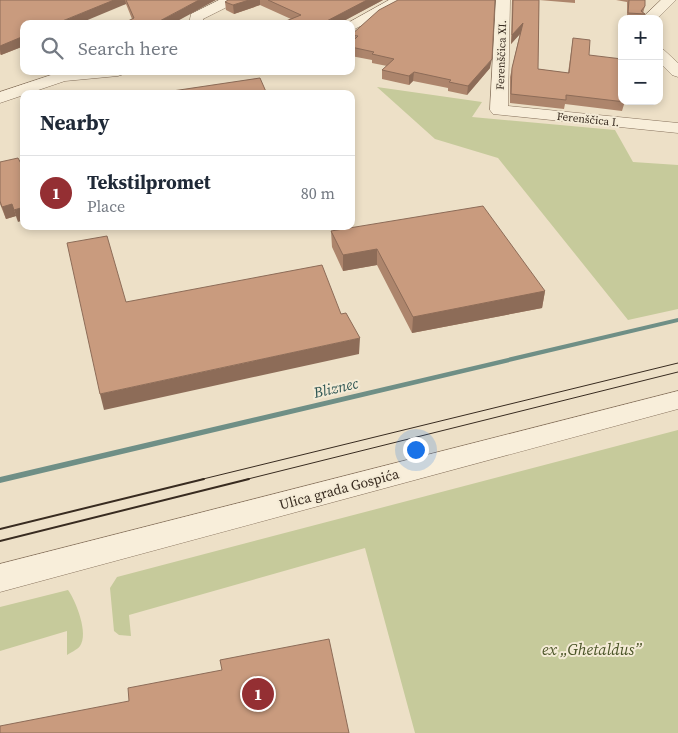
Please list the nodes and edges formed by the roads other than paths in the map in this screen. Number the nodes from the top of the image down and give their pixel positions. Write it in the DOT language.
graph roads {
  1 [pos="230,0"];
  2 [pos="399,0"];
  3 [pos="503,0"];
  4 [pos="669,0"];
  5 [pos="652,15"];
  6 [pos="196,20"];
  7 [pos="355,25"];
  8 [pos="663,57"];
  9 [pos="678,72"];
  10 [pos="75,75"];
  11 [pos="20,90"];
  12 [pos="21,90"];
  13 [pos="0,98"];
  14 [pos="499,110"];
  15 [pos="678,128"];
  16 [pos="678,400"];
  17 [pos="0,578"];
  1 -- 6 [label="street"];
  2 -- 7 [label="street"];
  3 -- 14 [label="street, Ferenščica XI."];
  4 -- 5 [label="street"];
  8 -- 9 [label="street"];
  10 -- 12 [label="street"];
  11 -- 13 [label="street"];
  14 -- 15 [label="street, Ferenščica I."];
  16 -- 17 [label="street, Ulica grada Gospića"];
}
